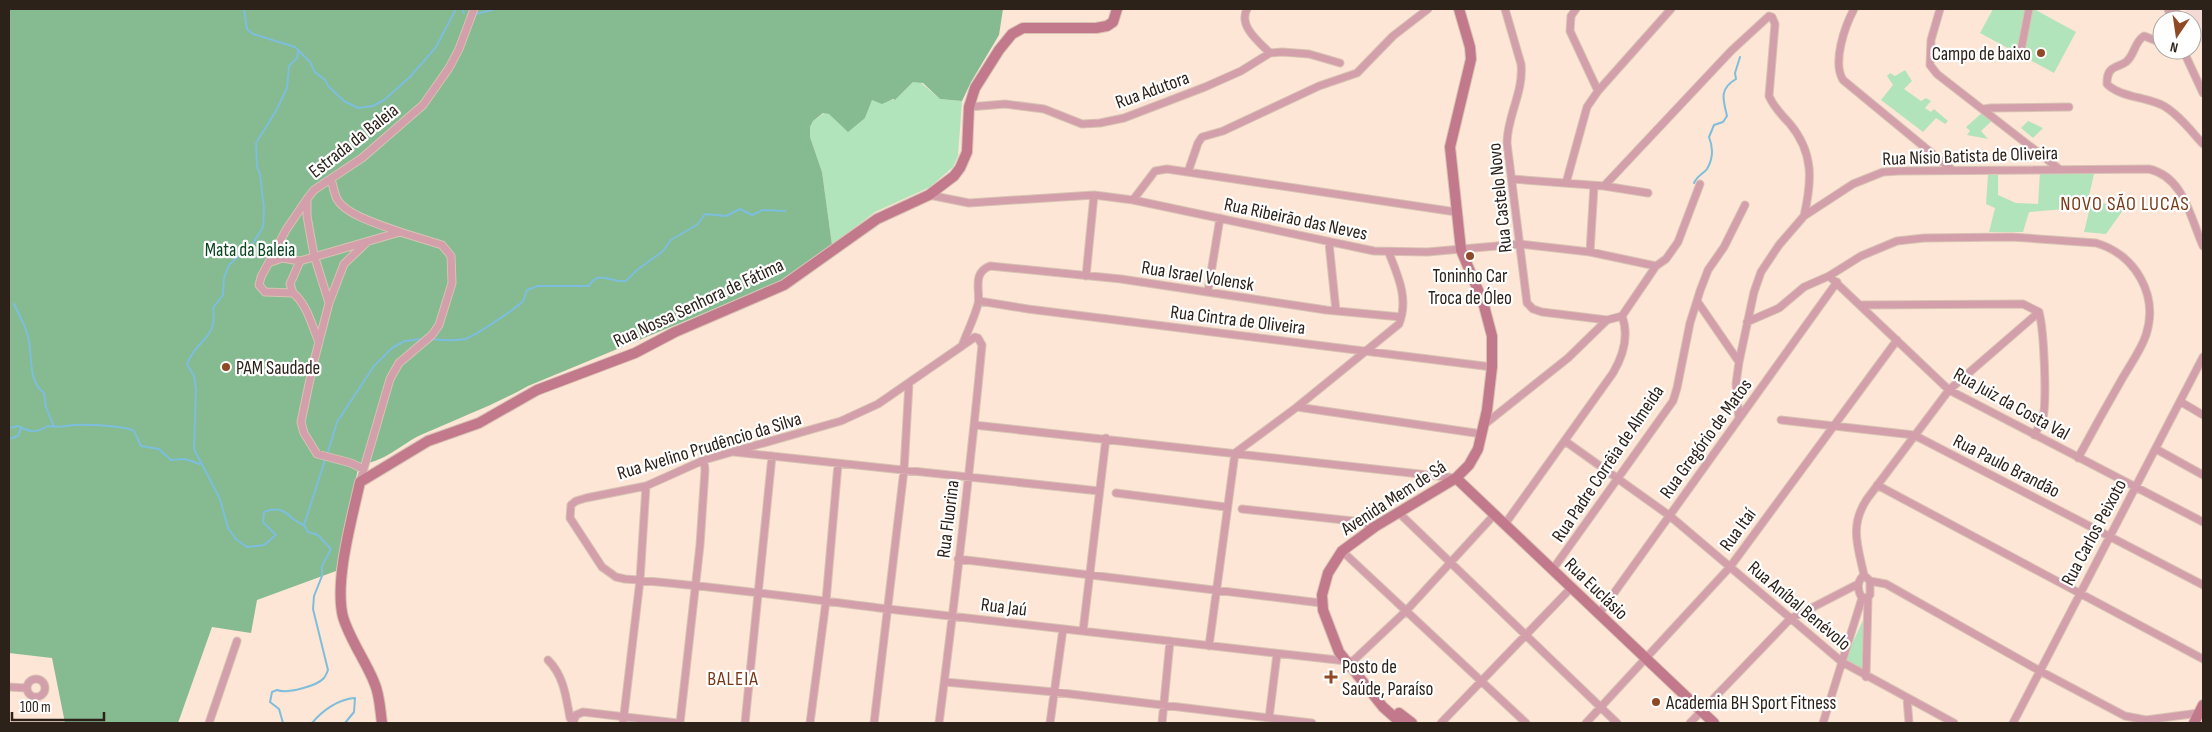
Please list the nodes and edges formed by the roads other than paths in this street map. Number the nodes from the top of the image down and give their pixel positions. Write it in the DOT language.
graph roads {
  1 [pos="474,9"];
  2 [pos="1117,9"];
  3 [pos="1247,9"];
  4 [pos="1428,9"];
  5 [pos="1459,9"];
  6 [pos="1505,9"];
  7 [pos="1576,9"];
  8 [pos="1671,9"];
  9 [pos="1854,9"];
  10 [pos="1940,9"];
  11 [pos="2029,9"];
  12 [pos="2152,39"];
  13 [pos="2021,50"];
  14 [pos="1270,53"];
  15 [pos="2188,60"];
  16 [pos="1340,63"];
  17 [pos="2203,90"];
  18 [pos="1598,91"];
  19 [pos="969,107"];
  20 [pos="2069,107"];
  21 [pos="1984,109"];
  22 [pos="2203,144"];
  23 [pos="1951,169"];
  24 [pos="2058,169"];
  25 [pos="1188,172"];
  26 [pos="332,179"];
  27 [pos="1512,179"];
  28 [pos="1566,183"];
  29 [pos="1700,184"];
  30 [pos="1594,186"];
  31 [pos="1604,186"];
  32 [pos="1648,193"];
  33 [pos="929,195"];
  34 [pos="1094,195"];
  35 [pos="308,199"];
  36 [pos="1133,200"];
  37 [pos="1745,205"];
  38 [pos="1456,212"];
  39 [pos="1804,216"];
  40 [pos="1220,218"];
  41 [pos="400,232"];
  42 [pos="367,242"];
  43 [pos="1329,243"];
  44 [pos="1520,244"];
  45 [pos="2203,246"];
  46 [pos="1461,250"];
  47 [pos="1590,252"];
  48 [pos="1389,253"];
  49 [pos="314,255"];
  50 [pos="300,260"];
  51 [pos="271,262"];
  52 [pos="1656,266"];
  53 [pos="1086,276"];
  54 [pos="1829,276"];
  55 [pos="1837,282"];
  56 [pos="1208,291"];
  57 [pos="293,293"];
  58 [pos="979,301"];
  59 [pos="1697,301"];
  60 [pos="329,303"];
  61 [pos="1861,305"];
  62 [pos="1336,311"];
  63 [pos="2038,312"];
  64 [pos="1622,316"];
  65 [pos="1401,317"];
  66 [pos="1607,320"];
  67 [pos="1747,322"];
  68 [pos="1897,340"];
  69 [pos="319,342"];
  70 [pos="962,346"];
  71 [pos="1365,352"];
  72 [pos="2203,357"];
  73 [pos="1738,362"];
  74 [pos="1492,367"];
  75 [pos="2200,371"];
  76 [pos="910,383"];
  77 [pos="1949,390"];
  78 [pos="2181,402"];
  79 [pos="1508,404"];
  80 [pos="1297,407"];
  81 [pos="1487,410"];
  82 [pos="2203,415"];
  83 [pos="1739,418"];
  84 [pos="1781,420"];
  85 [pos="974,424"];
  86 [pos="1834,425"];
  87 [pos="1483,429"];
  88 [pos="1914,435"];
  89 [pos="2034,435"];
  90 [pos="1106,438"];
  91 [pos="1565,441"];
  92 [pos="2156,449"];
  93 [pos="729,452"];
  94 [pos="1235,453"];
  95 [pos="772,456"];
  96 [pos="2078,458"];
  97 [pos="704,460"];
  98 [pos="838,464"];
  99 [pos="363,470"];
  100 [pos="904,470"];
  101 [pos="2203,475"];
  102 [pos="969,478"];
  103 [pos="1456,478"];
  104 [pos="1617,478"];
  105 [pos="360,482"];
  106 [pos="1877,485"];
  107 [pos="646,486"];
  108 [pos="2135,486"];
  109 [pos="1099,491"];
  110 [pos="1116,493"];
  111 [pos="1226,507"];
  112 [pos="1242,509"];
  113 [pos="1398,512"];
  114 [pos="1495,514"];
  115 [pos="1670,516"];
  116 [pos="2203,522"];
  117 [pos="1505,524"];
  118 [pos="1376,526"];
  119 [pos="2109,536"];
  120 [pos="1342,551"];
  121 [pos="958,559"];
  122 [pos="1452,562"];
  123 [pos="1730,568"];
  124 [pos="1553,569"];
  125 [pos="1088,575"];
  126 [pos="1864,575"];
  127 [pos="640,580"];
  128 [pos="651,581"];
  129 [pos="1870,581"];
  130 [pos="1858,584"];
  131 [pos="2203,585"];
  132 [pos="694,586"];
  133 [pos="1572,587"];
  134 [pos="1216,589"];
  135 [pos="758,592"];
  136 [pos="2079,593"];
  137 [pos="1865,598"];
  138 [pos="826,601"];
  139 [pos="1321,603"];
  140 [pos="887,608"];
  141 [pos="1406,611"];
  142 [pos="1599,614"];
  143 [pos="951,616"];
  144 [pos="1790,619"];
  145 [pos="1063,629"];
  146 [pos="1083,631"];
  147 [pos="1525,635"];
  148 [pos="237,641"];
  149 [pos="1170,642"];
  150 [pos="1209,646"];
  151 [pos="1278,654"];
  152 [pos="1645,658"];
  153 [pos="2203,659"];
  154 [pos="548,660"];
  155 [pos="1349,661"];
  156 [pos="1842,662"];
  157 [pos="2040,671"];
  158 [pos="1866,677"];
  159 [pos="1481,680"];
  160 [pos="944,682"];
  161 [pos="9,688"];
  162 [pos="26,688"];
  163 [pos="1054,692"];
  164 [pos="1907,698"];
  165 [pos="1164,705"];
  166 [pos="1600,707"];
  167 [pos="2201,709"];
  168 [pos="1702,711"];
  169 [pos="1269,718"];
  170 [pos="624,720"];
  171 [pos="209,723"];
  172 [pos="382,723"];
  173 [pos="573,723"];
  174 [pos="679,723"];
  175 [pos="745,723"];
  176 [pos="810,723"];
  177 [pos="874,723"];
  178 [pos="939,723"];
  179 [pos="1050,723"];
  180 [pos="1162,723"];
  181 [pos="1312,723"];
  182 [pos="1401,723"];
  183 [pos="1412,723"];
  184 [pos="1441,723"];
  185 [pos="1526,723"];
  186 [pos="1586,723"];
  187 [pos="1617,723"];
  188 [pos="1690,723"];
  189 [pos="1714,723"];
  190 [pos="1823,723"];
  191 [pos="1909,723"];
  192 [pos="1954,723"];
  193 [pos="2013,723"];
  194 [pos="2194,723"];
  1 -- 26 [label="street, Estrada da Baleia"];
  2 -- 19 [label="street, Rua Nossa Senhora de Fátima"];
  3 -- 14 [label="street"];
  4 -- 25 [label="street"];
  5 -- 38 [label="street, Avenida Mem de Sá"];
  6 -- 27 [label="street, Rua Castelo Novo"];
  7 -- 18 [label="street"];
  8 -- 18 [label="street"];
  9 -- 23 [label="street"];
  10 -- 21 [label="street"];
  11 -- 13 [label="street"];
  12 -- 22 [label="street"];
  14 -- 16 [label="street"];
  14 -- 19 [label="street, Rua Adutora"];
  15 -- 17 [label="street"];
  18 -- 28 [label="street"];
  19 -- 33 [label="street, Rua Nossa Senhora de Fátima"];
  20 -- 21 [label="street"];
  21 -- 24 [label="street"];
  23 -- 24 [label="street, Rua Nísio Batista de Oliveira"];
  23 -- 39 [label="street, Rua Nísio Batista de Oliveira"];
  24 -- 45 [label="street, Rua Nísio Batista de Oliveira"];
  25 -- 36 [label="street"];
  25 -- 38 [label="street"];
  26 -- 35 [label="street, Estrada da Baleia"];
  26 -- 41 [label="street"];
  27 -- 28 [label="street"];
  27 -- 44 [label="street, Rua Castelo Novo"];
  28 -- 30 [label="street"];
  29 -- 52 [label="street"];
  30 -- 31 [label="street"];
  30 -- 47 [label="street"];
  31 -- 32 [label="street"];
  31 -- 39 [label="street"];
  33 -- 34 [label="street, Rua Ribeirão das Neves"];
  33 -- 105 [label="street, Rua Nossa Senhora de Fátima"];
  34 -- 36 [label="street, Rua Ribeirão das Neves"];
  34 -- 53 [label="street"];
  35 -- 49 [label="street, Estrada da Baleia"];
  35 -- 51 [label="street"];
  36 -- 40 [label="street, Rua Ribeirão das Neves"];
  37 -- 59 [label="street, Rua Padre Corrêia de Almeida"];
  38 -- 46 [label="street, Avenida Mem de Sá"];
  39 -- 67 [label="street, Rua Nísio Batista de Oliveira"];
  40 -- 43 [label="street, Rua Ribeirão das Neves"];
  40 -- 56 [label="street"];
  41 -- 42 [label="street"];
  41 -- 99 [label="street"];
  42 -- 49 [label="street"];
  42 -- 60 [label="street"];
  43 -- 48 [label="street, Rua Ribeirão das Neves"];
  43 -- 62 [label="street"];
  44 -- 46 [label="street, Rua Ribeirão das Neves"];
  44 -- 47 [label="street, Rua Ribeirão das Neves"];
  44 -- 66 [label="street, Rua Castelo Novo"];
  46 -- 48 [label="street, Rua Ribeirão das Neves"];
  46 -- 74 [label="street, Avenida Mem de Sá"];
  47 -- 52 [label="street, Rua Ribeirão das Neves"];
  48 -- 65 [label="street"];
  49 -- 50 [label="street"];
  49 -- 60 [label="street, Estrada da Baleia"];
  50 -- 51 [label="street"];
  50 -- 57 [label="street"];
  51 -- 57 [label="street"];
  52 -- 64 [label="street"];
  53 -- 56 [label="street, Rua Israel Volensk"];
  53 -- 58 [label="street, Rua Israel Volensk"];
  54 -- 55 [label="street, Rua Juiz da Costa Val"];
  54 -- 67 [label="street"];
  54 -- 96 [label="street"];
  55 -- 61 [label="street, Rua Juiz da Costa Val"];
  55 -- 83 [label="street, Rua Gregório de Matos"];
  56 -- 62 [label="street, Rua Israel Volensk"];
  57 -- 69 [label="street"];
  58 -- 70 [label="street"];
  58 -- 71 [label="street, Rua Cintra de Oliveira"];
  59 -- 73 [label="street"];
  59 -- 104 [label="street, Rua Padre Corrêia de Almeida"];
  60 -- 69 [label="street"];
  61 -- 63 [label="street"];
  61 -- 68 [label="street, Rua Juiz da Costa Val"];
  62 -- 65 [label="street, Rua Israel Volensk"];
  63 -- 77 [label="street"];
  63 -- 89 [label="street"];
  64 -- 66 [label="street"];
  64 -- 91 [label="street"];
  65 -- 71 [label="street"];
  66 -- 79 [label="street"];
  67 -- 73 [label="street, Rua Nísio Batista de Oliveira"];
  68 -- 77 [label="street, Rua Juiz da Costa Val"];
  68 -- 86 [label="street, Rua Itaí"];
  69 -- 99 [label="street"];
  70 -- 76 [label="street, Rua Avelino Prudêncio da Silva"];
  70 -- 85 [label="street, Rua Fluorina"];
  71 -- 74 [label="street, Rua Cintra de Oliveira"];
  71 -- 80 [label="street"];
  72 -- 75 [label="street, Rua Carlos Peixoto"];
  73 -- 83 [label="street, Rua Nísio Batista de Oliveira"];
  74 -- 81 [label="street, Avenida Mem de Sá"];
  75 -- 78 [label="street, Rua Carlos Peixoto"];
  76 -- 93 [label="street, Rua Avelino Prudêncio da Silva"];
  76 -- 100 [label="street"];
  77 -- 88 [label="street"];
  77 -- 89 [label="street, Rua Juiz da Costa Val"];
  78 -- 82 [label="street"];
  78 -- 92 [label="street, Rua Carlos Peixoto"];
  79 -- 81 [label="street"];
  79 -- 87 [label="street"];
  80 -- 87 [label="street"];
  80 -- 94 [label="street"];
  81 -- 87 [label="street, Avenida Mem de Sá"];
  83 -- 115 [label="street, Rua Gregório de Matos"];
  84 -- 86 [label="street, Rua Paulo Brandão"];
  85 -- 90 [label="street"];
  85 -- 102 [label="street, Rua Fluorina"];
  86 -- 88 [label="street, Rua Paulo Brandão"];
  86 -- 123 [label="street, Rua Itaí"];
  87 -- 103 [label="street, Avenida Mem de Sá"];
  88 -- 106 [label="street"];
  88 -- 119 [label="street, Rua Paulo Brandão"];
  89 -- 96 [label="street, Rua Juiz da Costa Val"];
  90 -- 94 [label="street"];
  90 -- 109 [label="street"];
  91 -- 104 [label="street, Rua Aníbal Benévolo"];
  91 -- 117 [label="street"];
  92 -- 101 [label="street"];
  92 -- 108 [label="street, Rua Carlos Peixoto"];
  93 -- 95 [label="street"];
  93 -- 97 [label="street, Rua Avelino Prudêncio da Silva"];
  94 -- 103 [label="street"];
  94 -- 111 [label="street"];
  95 -- 98 [label="street"];
  95 -- 135 [label="street"];
  96 -- 108 [label="street, Rua Juiz da Costa Val"];
  97 -- 107 [label="street, Rua Avelino Prudêncio da Silva"];
  97 -- 132 [label="street"];
  98 -- 100 [label="street"];
  98 -- 138 [label="street"];
  99 -- 105 [label="street"];
  100 -- 102 [label="street"];
  100 -- 140 [label="street"];
  102 -- 109 [label="street"];
  102 -- 121 [label="street, Rua Fluorina"];
  103 -- 113 [label="street, Avenida Mem de Sá"];
  103 -- 114 [label="street, Rua Euclásio"];
  104 -- 115 [label="street, Rua Aníbal Benévolo"];
  104 -- 124 [label="street, Rua Padre Corrêia de Almeida"];
  105 -- 172 [label="street"];
  106 -- 126 [label="street"];
  106 -- 136 [label="street"];
  107 -- 127 [label="street"];
  107 -- 127 [label="street, Rua Avelino Prudêncio da Silva"];
  108 -- 116 [label="street, Rua Juiz da Costa Val"];
  108 -- 119 [label="street, Rua Carlos Peixoto"];
  109 -- 125 [label="street"];
  110 -- 111 [label="street"];
  111 -- 134 [label="street"];
  112 -- 118 [label="street"];
  113 -- 118 [label="street, Avenida Mem de Sá"];
  113 -- 122 [label="street"];
  114 -- 117 [label="street, Rua Euclásio"];
  114 -- 122 [label="street"];
  115 -- 123 [label="street, Rua Aníbal Benévolo"];
  115 -- 142 [label="street, Rua Gregório de Matos"];
  117 -- 124 [label="street, Rua Euclásio"];
  118 -- 120 [label="street, Avenida Mem de Sá"];
  119 -- 131 [label="street, Rua Paulo Brandão"];
  119 -- 136 [label="street, Rua Carlos Peixoto"];
  120 -- 139 [label="street, Avenida Mem de Sá"];
  120 -- 141 [label="street"];
  121 -- 125 [label="street"];
  121 -- 143 [label="street, Rua Fluorina"];
  122 -- 141 [label="street"];
  122 -- 147 [label="street"];
  123 -- 144 [label="street, Rua Aníbal Benévolo"];
  123 -- 152 [label="street, Rua Itaí"];
  124 -- 133 [label="street, Rua Euclásio"];
  125 -- 134 [label="street"];
  125 -- 146 [label="street"];
  126 -- 129 [label="street"];
  126 -- 130 [label="street"];
  127 -- 128 [label="street, Rua Avelino Prudêncio da Silva"];
  127 -- 170 [label="street"];
  128 -- 132 [label="street, Rua Jaú"];
  129 -- 137 [label="street"];
  129 -- 157 [label="street"];
  130 -- 137 [label="street"];
  130 -- 144 [label="street"];
  132 -- 135 [label="street, Rua Jaú"];
  132 -- 174 [label="street"];
  133 -- 142 [label="street, Rua Euclásio"];
  133 -- 147 [label="street"];
  134 -- 139 [label="street"];
  134 -- 150 [label="street"];
  135 -- 138 [label="street, Rua Jaú"];
  135 -- 175 [label="street"];
  136 -- 153 [label="street"];
  136 -- 157 [label="street, Rua Carlos Peixoto"];
  137 -- 156 [label="street"];
  137 -- 158 [label="street"];
  138 -- 140 [label="street, Rua Jaú"];
  138 -- 176 [label="street"];
  139 -- 155 [label="street"];
  140 -- 143 [label="street, Rua Jaú"];
  140 -- 177 [label="street"];
  141 -- 155 [label="street"];
  141 -- 159 [label="street"];
  142 -- 152 [label="street, Rua Euclásio"];
  143 -- 145 [label="street, Rua Jaú"];
  143 -- 160 [label="street, Rua Fluorina"];
  144 -- 156 [label="street, Rua Aníbal Benévolo"];
  144 -- 168 [label="street"];
  145 -- 146 [label="street, Rua Jaú"];
  145 -- 163 [label="street"];
  146 -- 149 [label="street, Rua Jaú"];
  147 -- 159 [label="street"];
  147 -- 166 [label="street"];
  148 -- 171 [label="street"];
  149 -- 150 [label="street, Rua Jaú"];
  149 -- 165 [label="street"];
  150 -- 151 [label="street, Rua Jaú"];
  151 -- 155 [label="street, Rua Jaú"];
  151 -- 169 [label="street"];
  152 -- 166 [label="street, Rua Itaí"];
  152 -- 168 [label="street, Rua Euclásio"];
  154 -- 173 [label="street"];
  155 -- 182 [label="street"];
  155 -- 183 [label="street"];
  156 -- 158 [label="street, Rua Aníbal Benévolo"];
  156 -- 190 [label="street"];
  157 -- 167 [label="street"];
  157 -- 193 [label="street, Rua Carlos Peixoto"];
  158 -- 164 [label="street, Rua Aníbal Benévolo"];
  159 -- 184 [label="street"];
  159 -- 185 [label="street"];
  160 -- 163 [label="street"];
  160 -- 178 [label="street, Rua Fluorina"];
  161 -- 162 [label="street"];
  163 -- 165 [label="street"];
  163 -- 179 [label="street"];
  164 -- 191 [label="street"];
  164 -- 192 [label="street, Rua Aníbal Benévolo"];
  165 -- 169 [label="street"];
  165 -- 180 [label="street"];
  166 -- 186 [label="street, Rua Itaí"];
  166 -- 187 [label="street"];
  167 -- 194 [label="street"];
  168 -- 188 [label="street"];
  168 -- 189 [label="street, Rua Euclásio"];
  169 -- 181 [label="street"];
  170 -- 173 [label="street"];
  170 -- 174 [label="street"];
}
